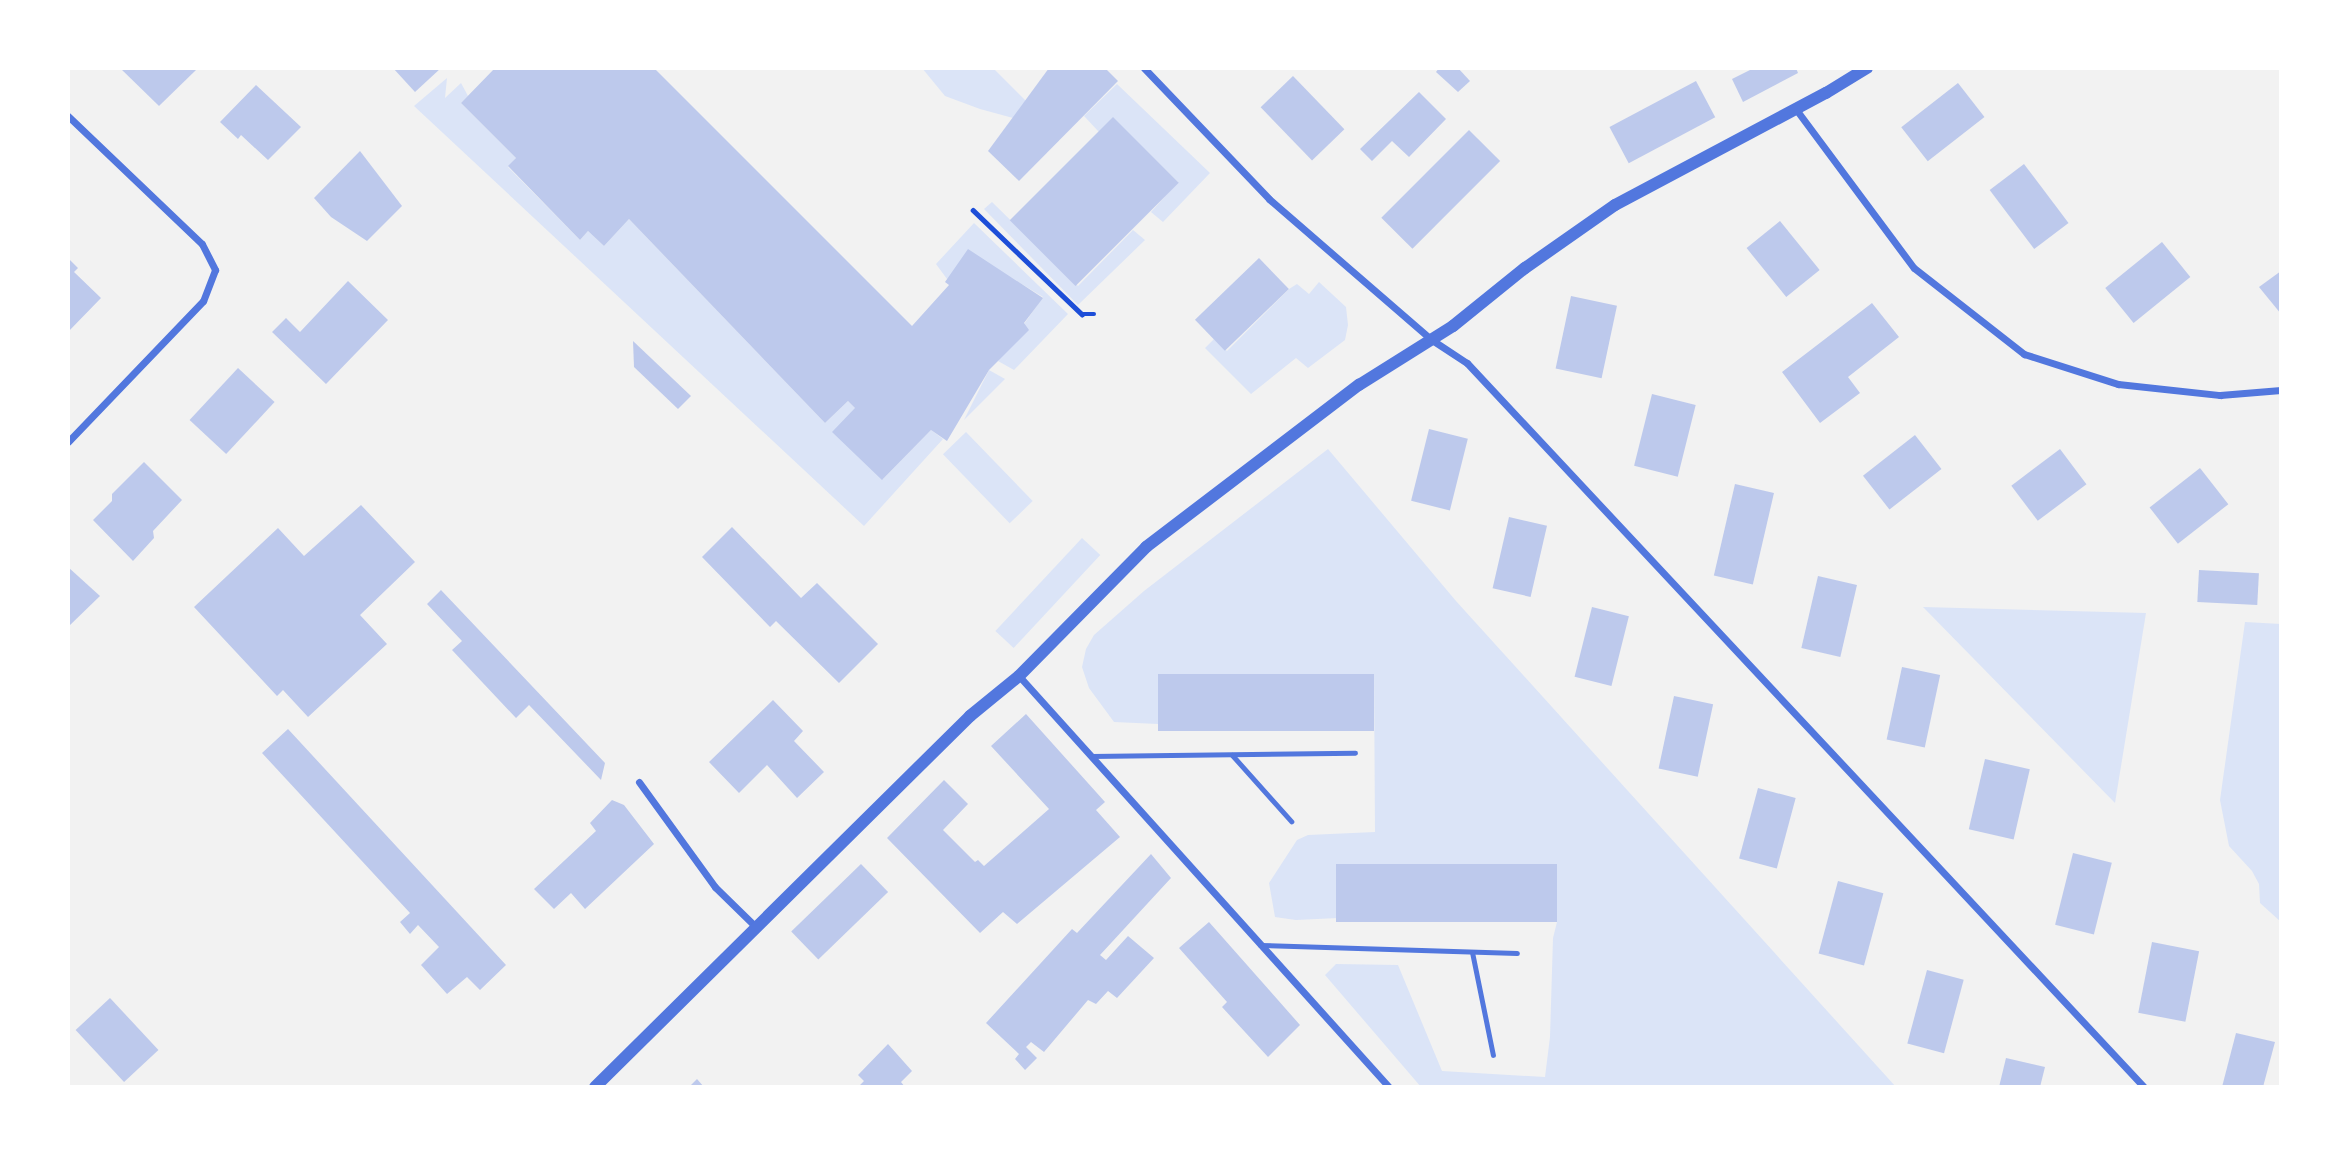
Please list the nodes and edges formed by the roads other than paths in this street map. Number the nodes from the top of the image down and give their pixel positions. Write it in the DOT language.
graph roads {
  1 [pos="1144,68"];
  2 [pos="1867,68"];
  3 [pos="1794,108"];
  4 [pos="68,116"];
  5 [pos="1432,340"];
  6 [pos="2281,390"];
  7 [pos="68,442"];
  8 [pos="1020,676"];
  9 [pos="1355,753"];
  10 [pos="1232,755"];
  11 [pos="1091,756"];
  12 [pos="639,782"];
  13 [pos="1291,821"];
  14 [pos="757,928"];
  15 [pos="1260,945"];
  16 [pos="1472,952"];
  17 [pos="1517,953"];
  18 [pos="1493,1055"];
  19 [pos="595,1087"];
  20 [pos="1390,1087"];
  21 [pos="2144,1087"];
  1 -- 5 [label="street"];
  2 -- 3 [label="street"];
  3 -- 5 [label="street"];
  3 -- 6 [label="street"];
  4 -- 7 [label="street"];
  5 -- 8 [label="street"];
  5 -- 21 [label="street"];
  8 -- 11 [label="street"];
  8 -- 14 [label="street"];
  9 -- 10 [label="lane"];
  10 -- 11 [label="lane"];
  10 -- 13 [label="lane"];
  11 -- 15 [label="street"];
  12 -- 14 [label="street"];
  14 -- 19 [label="street"];
  15 -- 16 [label="lane"];
  15 -- 20 [label="street"];
  16 -- 17 [label="lane"];
  16 -- 18 [label="lane"];
}
